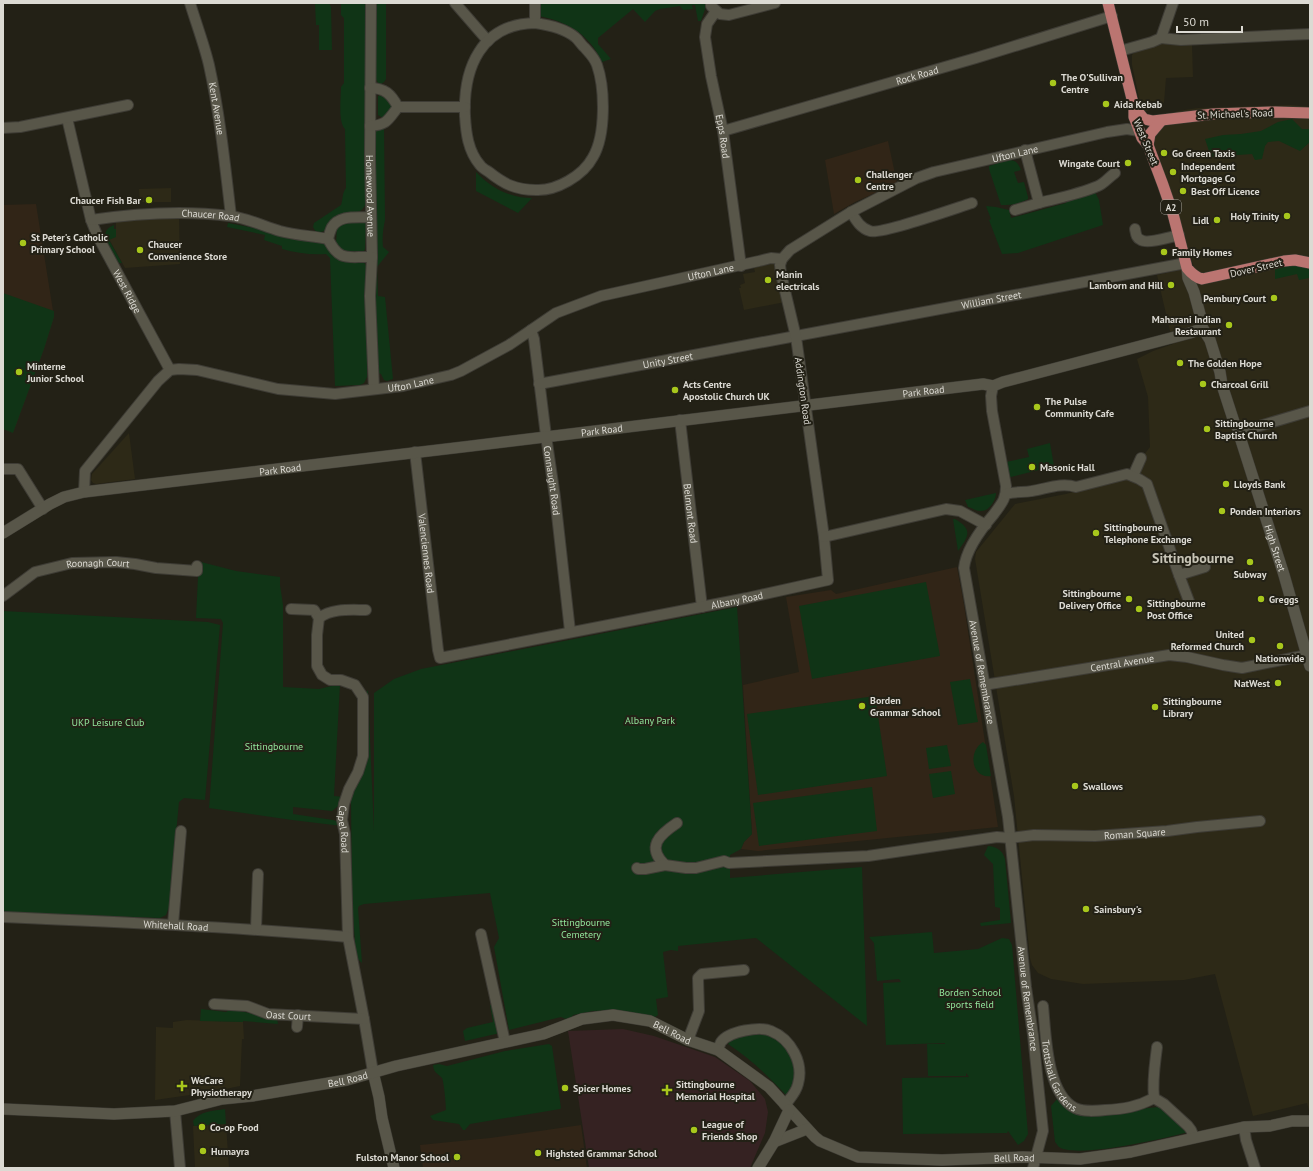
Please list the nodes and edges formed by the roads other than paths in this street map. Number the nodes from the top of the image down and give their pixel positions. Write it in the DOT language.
graph roads {
  1 [pos="190,3"];
  2 [pos="371,3"];
  3 [pos="455,3"];
  4 [pos="535,3"];
  5 [pos="775,3"];
  6 [pos="1108,3"];
  7 [pos="1173,3"];
  8 [pos="714,7"];
  9 [pos="1112,16"];
  10 [pos="535,24"];
  11 [pos="1310,34"];
  12 [pos="1160,38"];
  13 [pos="488,41"];
  14 [pos="1120,51"];
  15 [pos="370,88"];
  16 [pos="128,105"];
  17 [pos="465,106"];
  18 [pos="398,107"];
  19 [pos="1134,107"];
  20 [pos="1310,113"];
  21 [pos="67,118"];
  22 [pos="1161,121"];
  23 [pos="370,126"];
  24 [pos="3,128"];
  25 [pos="722,131"];
  26 [pos="1139,131"];
  27 [pos="1148,146"];
  28 [pos="1025,150"];
  29 [pos="1115,173"];
  30 [pos="1040,202"];
  31 [pos="972,203"];
  32 [pos="1015,210"];
  33 [pos="851,212"];
  34 [pos="231,216"];
  35 [pos="371,217"];
  36 [pos="91,220"];
  37 [pos="1135,229"];
  38 [pos="1179,235"];
  39 [pos="328,239"];
  40 [pos="372,257"];
  41 [pos="782,259"];
  42 [pos="1310,263"];
  43 [pos="1187,265"];
  44 [pos="741,266"];
  45 [pos="1202,279"];
  46 [pos="1194,292"];
  47 [pos="1202,326"];
  48 [pos="531,330"];
  49 [pos="796,337"];
  50 [pos="170,370"];
  51 [pos="539,384"];
  52 [pos="993,386"];
  53 [pos="374,389"];
  54 [pos="804,404"];
  55 [pos="1310,410"];
  56 [pos="680,420"];
  57 [pos="1239,430"];
  58 [pos="546,436"];
  59 [pos="415,452"];
  60 [pos="1141,458"];
  61 [pos="3,469"];
  62 [pos="1133,476"];
  63 [pos="84,492"];
  64 [pos="1006,494"];
  65 [pos="43,508"];
  66 [pos="986,525"];
  67 [pos="3,534"];
  68 [pos="824,537"];
  69 [pos="197,566"];
  70 [pos="1205,567"];
  71 [pos="1179,575"];
  72 [pos="3,596"];
  73 [pos="1190,604"];
  74 [pos="702,607"];
  75 [pos="291,609"];
  76 [pos="366,610"];
  77 [pos="319,618"];
  78 [pos="570,632"];
  79 [pos="439,655"];
  80 [pos="1308,660"];
  81 [pos="984,685"];
  82 [pos="1260,821"];
  83 [pos="677,823"];
  84 [pos="180,831"];
  85 [pos="1010,838"];
  86 [pos="665,865"];
  87 [pos="637,868"];
  88 [pos="258,874"];
  89 [pos="3,916"];
  90 [pos="173,924"];
  91 [pos="256,929"];
  92 [pos="480,934"];
  93 [pos="348,937"];
  94 [pos="744,970"];
  95 [pos="214,1004"];
  96 [pos="1043,1006"];
  97 [pos="298,1015"];
  98 [pos="364,1019"];
  99 [pos="297,1027"];
  100 [pos="688,1040"];
  101 [pos="505,1042"];
  102 [pos="1157,1046"];
  103 [pos="718,1050"];
  104 [pos="373,1072"];
  105 [pos="1154,1098"];
  106 [pos="787,1107"];
  107 [pos="3,1108"];
  108 [pos="175,1111"];
  109 [pos="1310,1121"];
  110 [pos="1244,1127"];
  111 [pos="807,1129"];
  112 [pos="1194,1137"];
  113 [pos="774,1142"];
  114 [pos="1034,1163"];
  115 [pos="180,1168"];
  116 [pos="394,1168"];
  117 [pos="758,1168"];
  118 [pos="1255,1168"];
  1 -- 34 [label="street, Kent Avenue"];
  2 -- 15 [label="street, Homewood Avenue"];
  3 -- 13 [label="street"];
  4 -- 10 [label="street"];
  5 -- 8 [label="street"];
  6 -- 9 [label="main road, A2"];
  7 -- 12 [label="street"];
  8 -- 25 [label="street, Epps Road"];
  9 -- 14 [label="main road, A2"];
  9 -- 25 [label="street, Rock Road"];
  10 -- 13 [label="street"];
  10 -- 17 [label="street"];
  11 -- 12 [label="street"];
  12 -- 14 [label="street"];
  13 -- 17 [label="street"];
  14 -- 19 [label="main road, A2"];
  15 -- 18 [label="street"];
  15 -- 23 [label="street, Homewood Avenue"];
  16 -- 21 [label="street"];
  17 -- 18 [label="street"];
  18 -- 23 [label="street"];
  19 -- 22 [label="main road, St. Michael's Road"];
  19 -- 26 [label="main road, West Street / A2"];
  20 -- 22 [label="main road, St. Michael's Road"];
  21 -- 24 [label="street"];
  21 -- 36 [label="street, West Ridge"];
  22 -- 27 [label="main road"];
  23 -- 35 [label="street, Homewood Avenue"];
  25 -- 44 [label="street, Epps Road"];
  26 -- 27 [label="main road, West Street / A2"];
  26 -- 28 [label="street, Ufton Lane"];
  27 -- 38 [label="main road, West Street / A2"];
  28 -- 30 [label="street"];
  28 -- 33 [label="street, Ufton Lane"];
  29 -- 30 [label="street"];
  30 -- 32 [label="street"];
  31 -- 33 [label="street"];
  33 -- 41 [label="street, Ufton Lane"];
  34 -- 36 [label="street, Chaucer Road"];
  34 -- 39 [label="street, Chaucer Road"];
  35 -- 39 [label="street"];
  35 -- 40 [label="street, Homewood Avenue"];
  36 -- 50 [label="street, West Ridge"];
  37 -- 38 [label="street"];
  38 -- 43 [label="main road, West Street / A2"];
  39 -- 40 [label="street"];
  40 -- 53 [label="street, Homewood Avenue"];
  41 -- 44 [label="street, Ufton Lane"];
  41 -- 49 [label="street, Addington Road"];
  42 -- 45 [label="main road, Dover Street"];
  43 -- 45 [label="main road"];
  43 -- 46 [label="street, West Street"];
  43 -- 49 [label="street, William Street"];
  44 -- 48 [label="street, Ufton Lane"];
  45 -- 46 [label="street"];
  46 -- 47 [label="street, West Street"];
  47 -- 52 [label="street, Park Road"];
  47 -- 57 [label="street, West Street"];
  48 -- 51 [label="street, Connaught Road"];
  48 -- 53 [label="street, Ufton Lane"];
  49 -- 51 [label="street, Unity Street"];
  49 -- 54 [label="street, Addington Road"];
  50 -- 53 [label="street, Ufton Lane"];
  50 -- 63 [label="street"];
  51 -- 58 [label="street, Connaught Road"];
  52 -- 54 [label="street, Park Road"];
  52 -- 64 [label="street"];
  54 -- 56 [label="street, Park Road"];
  54 -- 68 [label="street, Addington Road"];
  55 -- 57 [label="street"];
  56 -- 58 [label="street, Park Road"];
  56 -- 74 [label="street, Belmont Road"];
  57 -- 80 [label="street, High Street"];
  58 -- 59 [label="street, Park Road"];
  58 -- 78 [label="street, Connaught Road"];
  59 -- 63 [label="street, Park Road"];
  59 -- 79 [label="street, Valenciennes Road"];
  60 -- 62 [label="street"];
  61 -- 65 [label="street"];
  62 -- 64 [label="street"];
  62 -- 71 [label="street"];
  63 -- 65 [label="street, Park Road"];
  64 -- 66 [label="street, Avenue of Remembrance"];
  65 -- 67 [label="street, Park Road"];
  66 -- 68 [label="street"];
  66 -- 81 [label="street, Avenue of Remembrance"];
  68 -- 74 [label="street, Albany Road"];
  69 -- 72 [label="street, Roonagh Court"];
  70 -- 71 [label="street"];
  71 -- 73 [label="street"];
  74 -- 78 [label="street, Albany Road"];
  75 -- 77 [label="street"];
  76 -- 77 [label="street"];
  77 -- 93 [label="street, Capel Road"];
  78 -- 79 [label="street, Albany Road"];
  80 -- 81 [label="street, Central Avenue"];
  81 -- 85 [label="street, Avenue of Remembrance"];
  82 -- 85 [label="street, Roman Square"];
  83 -- 86 [label="street"];
  84 -- 90 [label="street"];
  85 -- 86 [label="street"];
  85 -- 114 [label="street, Avenue of Remembrance"];
  86 -- 87 [label="street"];
  88 -- 91 [label="street"];
  89 -- 90 [label="street, Whitehall Road"];
  90 -- 91 [label="street, Whitehall Road"];
  91 -- 93 [label="street, Whitehall Road"];
  92 -- 101 [label="street"];
  93 -- 98 [label="street, Capel Road"];
  94 -- 100 [label="street"];
  95 -- 97 [label="street, Oast Court"];
  96 -- 105 [label="street, Trottshall Gardens"];
  97 -- 98 [label="street, Oast Court"];
  97 -- 99 [label="street"];
  98 -- 104 [label="street, Capel Road"];
  100 -- 101 [label="street, Bell Road"];
  100 -- 103 [label="street, Bell Road"];
  101 -- 104 [label="street, Bell Road"];
  102 -- 105 [label="street"];
  103 -- 106 [label="street, Bell Road"];
  103 -- 106 [label="street"];
  104 -- 108 [label="street, Bell Road"];
  104 -- 116 [label="street"];
  105 -- 112 [label="street"];
  106 -- 111 [label="street, Bell Road"];
  106 -- 113 [label="street"];
  107 -- 108 [label="street, Bell Road"];
  108 -- 115 [label="street"];
  109 -- 110 [label="street, Bell Road"];
  110 -- 112 [label="street, Bell Road"];
  110 -- 118 [label="street"];
  111 -- 113 [label="street"];
  111 -- 114 [label="street, Bell Road"];
  112 -- 114 [label="street, Bell Road"];
  113 -- 117 [label="street"];
}
